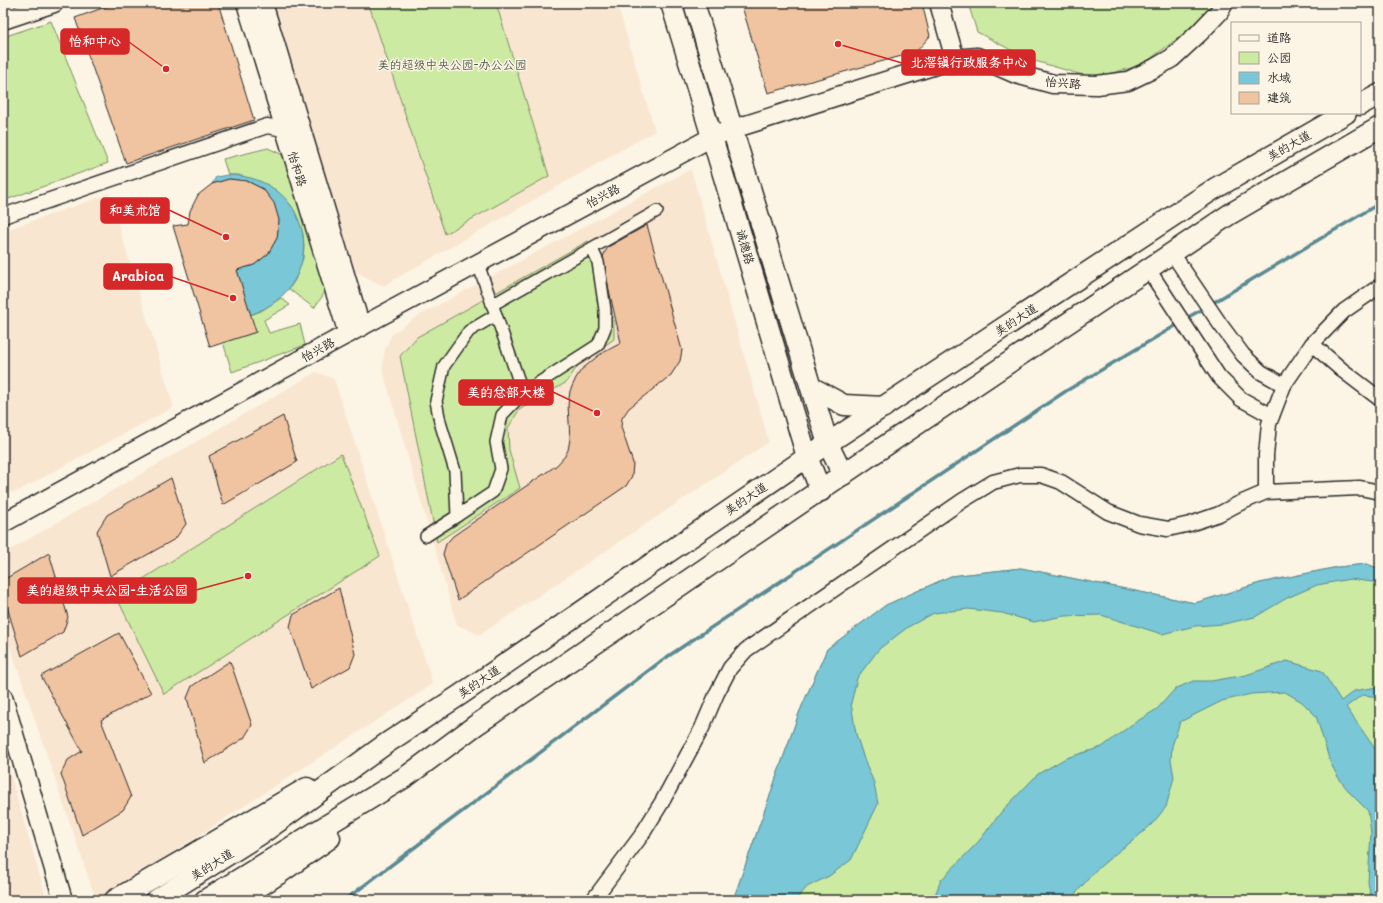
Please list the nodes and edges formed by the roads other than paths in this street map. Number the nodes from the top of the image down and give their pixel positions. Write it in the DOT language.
graph roads {
  1 [pos="6,3"];
  2 [pos="54,3"];
  3 [pos="246,3"];
  4 [pos="263,3"];
  5 [pos="671,3"];
  6 [pos="694,3"];
  7 [pos="939,3"];
  8 [pos="1224,3"];
  9 [pos="3,4"];
  10 [pos="26,8"];
  11 [pos="3,20"];
  12 [pos="956,59"];
  13 [pos="1380,94"];
  14 [pos="1361,104"];
  15 [pos="1344,114"];
  16 [pos="1380,127"];
  17 [pos="276,128"];
  18 [pos="733,129"];
  19 [pos="712,137"];
  20 [pos="657,212"];
  21 [pos="3,216"];
  22 [pos="592,249"];
  23 [pos="1172,253"];
  24 [pos="478,264"];
  25 [pos="1148,269"];
  26 [pos="1380,286"];
  27 [pos="494,310"];
  28 [pos="355,331"];
  29 [pos="1312,344"];
  30 [pos="1284,385"];
  31 [pos="811,387"];
  32 [pos="523,393"];
  33 [pos="1380,399"];
  34 [pos="884,407"];
  35 [pos="1272,416"];
  36 [pos="828,444"];
  37 [pos="807,457"];
  38 [pos="843,475"];
  39 [pos="821,491"];
  40 [pos="1266,492"];
  41 [pos="1380,492"];
  42 [pos="457,516"];
  43 [pos="3,523"];
  44 [pos="426,536"];
  45 [pos="3,697"];
  46 [pos="387,743"];
  47 [pos="407,776"];
  48 [pos="63,900"];
  49 [pos="115,900"];
  50 [pos="156,900"];
  51 [pos="205,900"];
  52 [pos="239,900"];
  53 [pos="593,900"];
  1 -- 9 [label="street"];
  2 -- 10 [label="street"];
  3 -- 17 [label="street, 怡和路"];
  4 -- 28 [label="street, 怡和路"];
  5 -- 19 [label="main road, 诚德路"];
  6 -- 18 [label="main road, 诚德路"];
  7 -- 12 [label="street"];
  8 -- 12 [label="street, 怡兴路"];
  10 -- 11 [label="street"];
  12 -- 18 [label="street, 怡兴路"];
  13 -- 14 [label="main road"];
  15 -- 34 [label="main road, 美的大道"];
  16 -- 23 [label="main road"];
  17 -- 21 [label="street"];
  17 -- 28 [label="street, 怡和路"];
  18 -- 19 [label="street, 怡兴路"];
  18 -- 31 [label="main road, 诚德路"];
  19 -- 24 [label="street, 怡兴路"];
  19 -- 37 [label="main road, 诚德路"];
  20 -- 22 [label="street"];
  22 -- 27 [label="street"];
  22 -- 32 [label="street"];
  23 -- 25 [label="main road"];
  23 -- 30 [label="street"];
  24 -- 27 [label="street"];
  24 -- 28 [label="street, 怡兴路"];
  25 -- 35 [label="street"];
  25 -- 38 [label="main road"];
  26 -- 29 [label="street"];
  27 -- 32 [label="street"];
  27 -- 42 [label="street"];
  28 -- 43 [label="street, 怡兴路"];
  29 -- 30 [label="street"];
  29 -- 33 [label="street"];
  30 -- 35 [label="street"];
  31 -- 34 [label="main road"];
  31 -- 36 [label="main road, 诚德路"];
  32 -- 42 [label="street"];
  34 -- 36 [label="main road, 美的大道"];
  35 -- 40 [label="street"];
  36 -- 37 [label="main road, 美的大道"];
  36 -- 38 [label="main road, 诚德路"];
  37 -- 39 [label="main road, 诚德路"];
  37 -- 46 [label="main road, 美的大道"];
  38 -- 39 [label="main road"];
  39 -- 47 [label="main road"];
  40 -- 41 [label="street"];
  40 -- 53 [label="street"];
  42 -- 44 [label="street"];
  45 -- 48 [label="street"];
  46 -- 49 [label="main road"];
  46 -- 50 [label="main road, 美的大道"];
  47 -- 51 [label="main road"];
  47 -- 52 [label="main road"];
}
